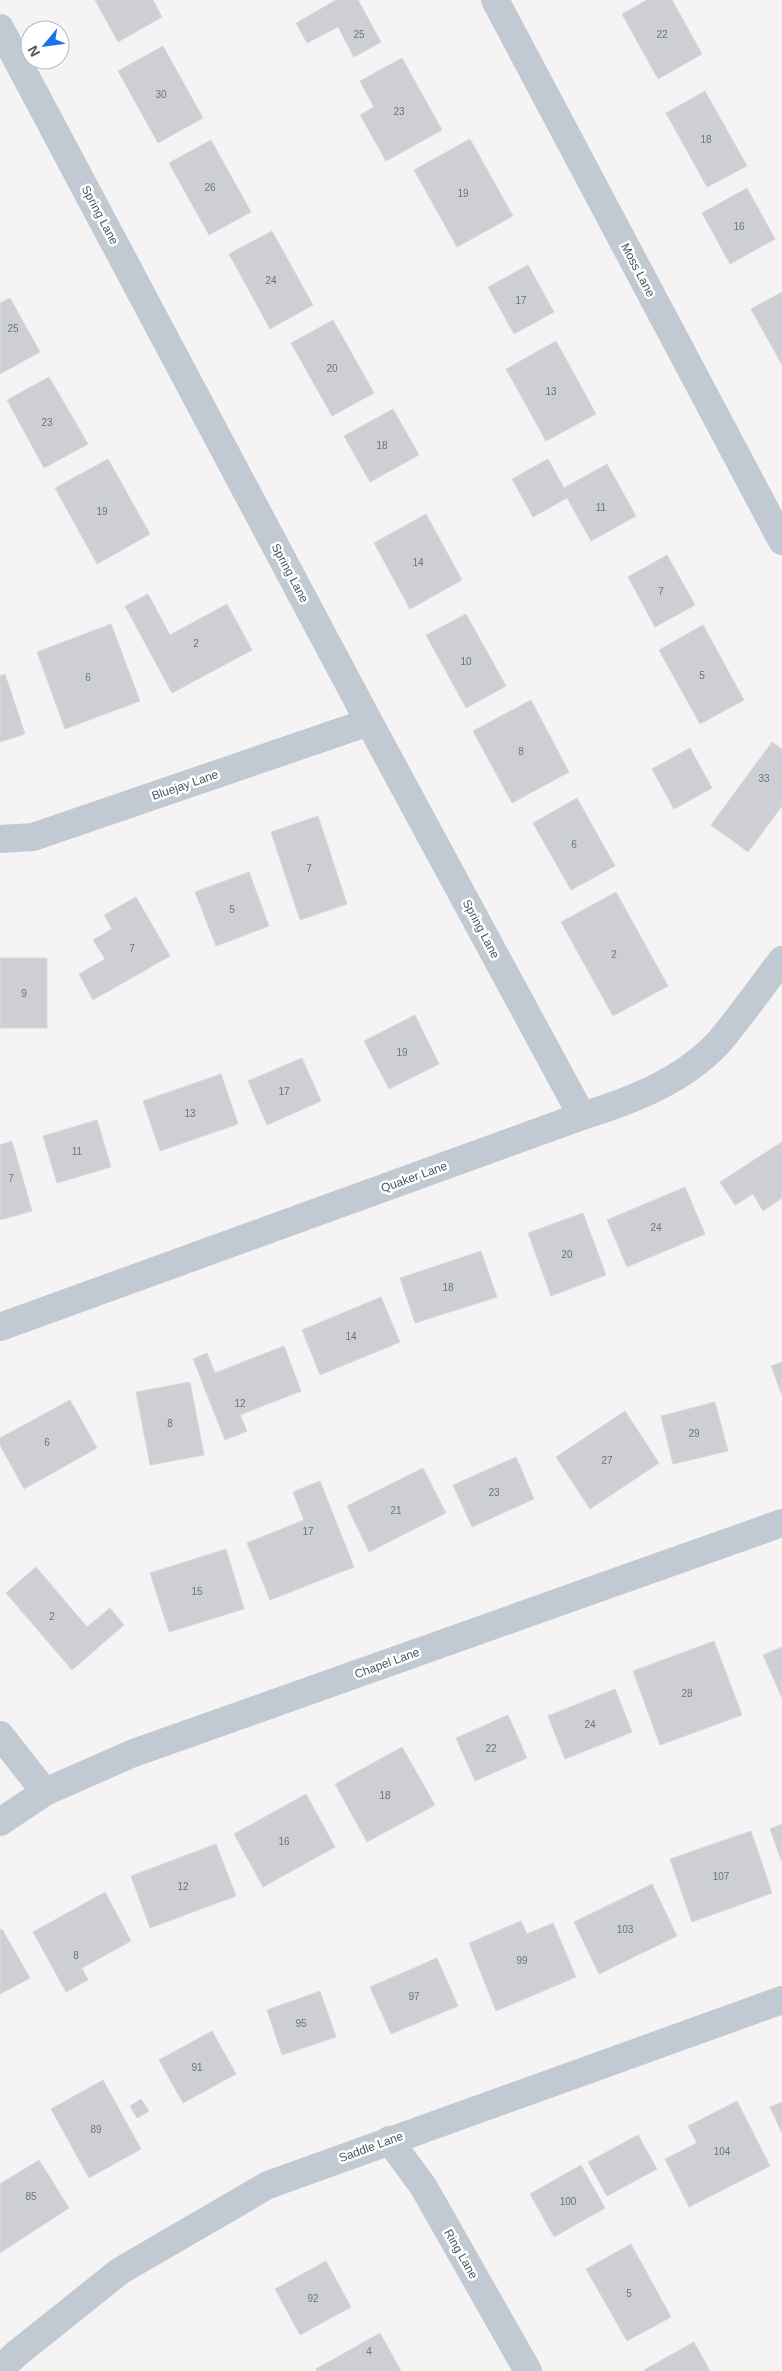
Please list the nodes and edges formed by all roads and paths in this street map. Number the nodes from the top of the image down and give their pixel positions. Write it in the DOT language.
graph roads {
  1 [pos="495,0"];
  2 [pos="0,28"];
  3 [pos="782,541"];
  4 [pos="369,722"];
  5 [pos="0,839"];
  6 [pos="782,960"];
  7 [pos="582,1116"];
  8 [pos="0,1327"];
  9 [pos="782,1523"];
  10 [pos="0,1735"];
  11 [pos="44,1792"];
  12 [pos="0,1822"];
  13 [pos="782,2000"];
  14 [pos="389,2140"];
  15 [pos="0,2370"];
  16 [pos="528,2371"];
  1 -- 3 [label="street, Moss Lane"];
  2 -- 4 [label="street, Spring Lane"];
  4 -- 5 [label="street, Bluejay Lane"];
  4 -- 7 [label="street, Spring Lane"];
  6 -- 7 [label="street, Quaker Lane"];
  7 -- 8 [label="street, Quaker Lane"];
  9 -- 11 [label="street, Chapel Lane"];
  10 -- 11 [label="street"];
  11 -- 12 [label="street, Chapel Lane"];
  13 -- 14 [label="street, Saddle Lane"];
  14 -- 15 [label="street, Saddle Lane"];
  14 -- 16 [label="street, Ring Lane"];
}
